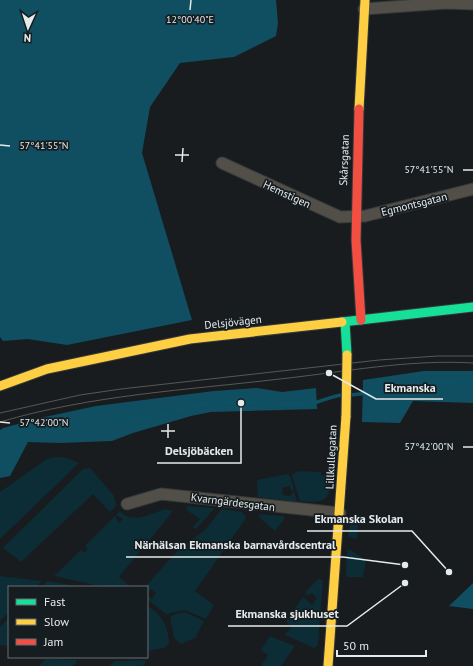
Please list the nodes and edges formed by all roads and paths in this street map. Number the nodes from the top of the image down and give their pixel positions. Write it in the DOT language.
graph roads {
  1 [pos="365,4"];
  2 [pos="473,4"];
  3 [pos="222,163"];
  4 [pos="473,189"];
  5 [pos="354,217"];
  6 [pos="473,307"];
  7 [pos="361,320"];
  8 [pos="345,322"];
  9 [pos="0,386"];
  10 [pos="127,504"];
  11 [pos="340,513"];
  12 [pos="328,666"];
  1 -- 2 [label="street"];
  1 -- 5 [label="street, Skårsgatan"];
  3 -- 5 [label="street, Hemstigen"];
  4 -- 5 [label="street, Egmontsgatan"];
  5 -- 7 [label="street, Skårsgatan"];
  6 -- 7 [label="street, Delsjövägen"];
  7 -- 8 [label="street, Delsjövägen"];
  8 -- 9 [label="street, Delsjövägen"];
  8 -- 11 [label="street, Lillkullegatan, bridge"];
  10 -- 11 [label="street, Kvarngärdesgatan"];
  11 -- 12 [label="street, Lillkullegatan"];
}
